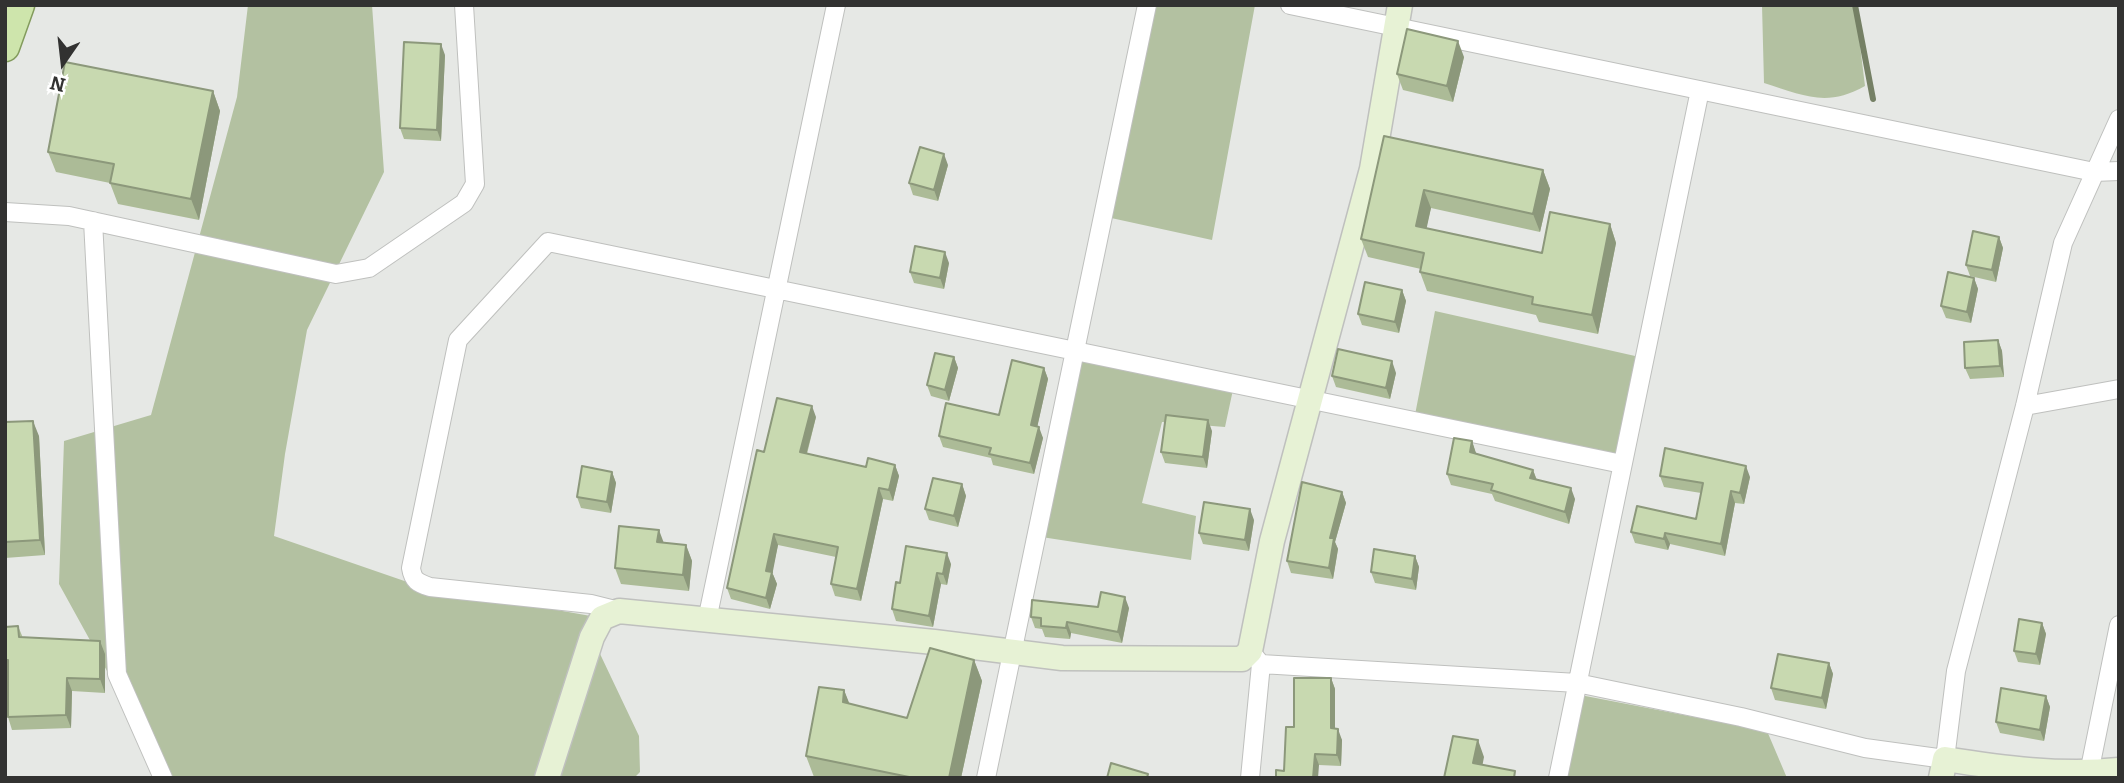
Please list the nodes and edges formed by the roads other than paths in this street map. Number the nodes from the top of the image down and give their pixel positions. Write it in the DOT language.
graph roads {
  1 [pos="20,5"];
  2 [pos="464,5"];
  3 [pos="836,5"];
  4 [pos="1147,5"];
  5 [pos="1290,5"];
  6 [pos="1398,15"];
  7 [pos="5,47"];
  8 [pos="1700,90"];
  9 [pos="2119,119"];
  10 [pos="2119,171"];
  11 [pos="2094,172"];
  12 [pos="5,212"];
  13 [pos="93,221"];
  14 [pos="777,288"];
  15 [pos="1074,351"];
  16 [pos="2119,390"];
  17 [pos="1309,401"];
  18 [pos="2025,406"];
  19 [pos="1622,464"];
  20 [pos="619,611"];
  21 [pos="707,620"];
  22 [pos="2119,625"];
  23 [pos="1012,652"];
  24 [pos="1256,657"];
  25 [pos="1577,683"];
  26 [pos="1943,769"];
  27 [pos="2119,770"];
  28 [pos="2088,773"];
  29 [pos="163,778"];
  30 [pos="547,778"];
  31 [pos="986,778"];
  32 [pos="1250,778"];
  33 [pos="1558,778"];
  1 -- 7 [label="main road"];
  2 -- 13 [label="street"];
  3 -- 14 [label="street"];
  4 -- 15 [label="street"];
  5 -- 6 [label="street"];
  6 -- 8 [label="street"];
  6 -- 17 [label="street"];
  8 -- 11 [label="street"];
  8 -- 19 [label="street"];
  9 -- 11 [label="street"];
  10 -- 11 [label="street"];
  11 -- 18 [label="street"];
  12 -- 13 [label="street"];
  13 -- 29 [label="street"];
  14 -- 15 [label="street"];
  14 -- 20 [label="street"];
  14 -- 21 [label="street"];
  15 -- 17 [label="street"];
  15 -- 23 [label="street"];
  16 -- 18 [label="street"];
  17 -- 19 [label="street"];
  17 -- 24 [label="street"];
  18 -- 26 [label="street"];
  19 -- 25 [label="street"];
  20 -- 21 [label="street"];
  20 -- 30 [label="street"];
  21 -- 23 [label="street"];
  22 -- 28 [label="street"];
  23 -- 24 [label="street"];
  23 -- 31 [label="street"];
  24 -- 25 [label="street"];
  24 -- 32 [label="street"];
  25 -- 26 [label="street"];
  25 -- 33 [label="street"];
  26 -- 28 [label="street"];
  27 -- 28 [label="street"];
}
